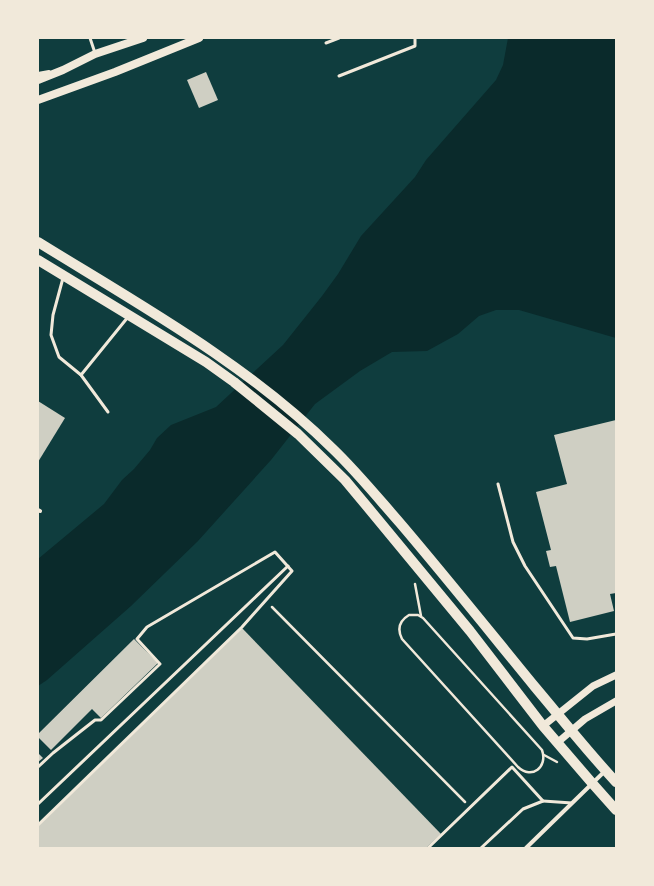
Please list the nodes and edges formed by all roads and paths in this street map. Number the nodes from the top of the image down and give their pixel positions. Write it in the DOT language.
graph roads {
  1 [pos="90,38"];
  2 [pos="142,38"];
  3 [pos="199,38"];
  4 [pos="339,38"];
  5 [pos="416,38"];
  6 [pos="326,43"];
  7 [pos="95,54"];
  8 [pos="63,70"];
  9 [pos="38,74"];
  10 [pos="339,76"];
  11 [pos="38,80"];
  12 [pos="38,100"];
  13 [pos="38,242"];
  14 [pos="38,260"];
  15 [pos="64,276"];
  16 [pos="129,316"];
  17 [pos="82,375"];
  18 [pos="108,412"];
  19 [pos="498,484"];
  20 [pos="288,566"];
  21 [pos="266,601"];
  22 [pos="426,621"];
  23 [pos="616,634"];
  24 [pos="616,675"];
  25 [pos="616,701"];
  26 [pos="557,714"];
  27 [pos="543,726"];
  28 [pos="571,731"];
  29 [pos="557,743"];
  30 [pos="38,767"];
  31 [pos="605,771"];
  32 [pos="616,782"];
  33 [pos="592,784"];
  34 [pos="543,801"];
  35 [pos="572,802"];
  36 [pos="38,804"];
  37 [pos="470,807"];
  38 [pos="616,810"];
  39 [pos="38,825"];
  40 [pos="428,848"];
  41 [pos="481,848"];
  42 [pos="526,848"];
  1 -- 7 [label="lane"];
  2 -- 7 [label="main road"];
  3 -- 12 [label="main road"];
  4 -- 6 [label="lane"];
  5 -- 10 [label="lane"];
  7 -- 8 [label="main road"];
  8 -- 9 [label="street"];
  8 -- 11 [label="main road"];
  13 -- 26 [label="main road"];
  14 -- 15 [label="main road"];
  15 -- 16 [label="main road"];
  15 -- 17 [label="lane"];
  16 -- 17 [label="lane"];
  16 -- 27 [label="main road"];
  17 -- 18 [label="lane"];
  19 -- 23 [label="lane"];
  20 -- 21 [label="lane"];
  20 -- 30 [label="lane"];
  20 -- 36 [label="lane"];
  21 -- 37 [label="path"];
  21 -- 39 [label="lane"];
  22 -- 22 [label="path"];
  24 -- 26 [label="street"];
  25 -- 28 [label="street"];
  26 -- 27 [label="street"];
  26 -- 28 [label="main road"];
  27 -- 29 [label="main road"];
  28 -- 29 [label="street"];
  28 -- 31 [label="main road"];
  29 -- 33 [label="main road"];
  31 -- 32 [label="main road"];
  31 -- 33 [label="street"];
  33 -- 35 [label="street"];
  33 -- 38 [label="main road"];
  34 -- 35 [label="lane"];
  34 -- 37 [label="lane"];
  34 -- 41 [label="lane"];
  35 -- 42 [label="street"];
  37 -- 40 [label="lane"];
}
